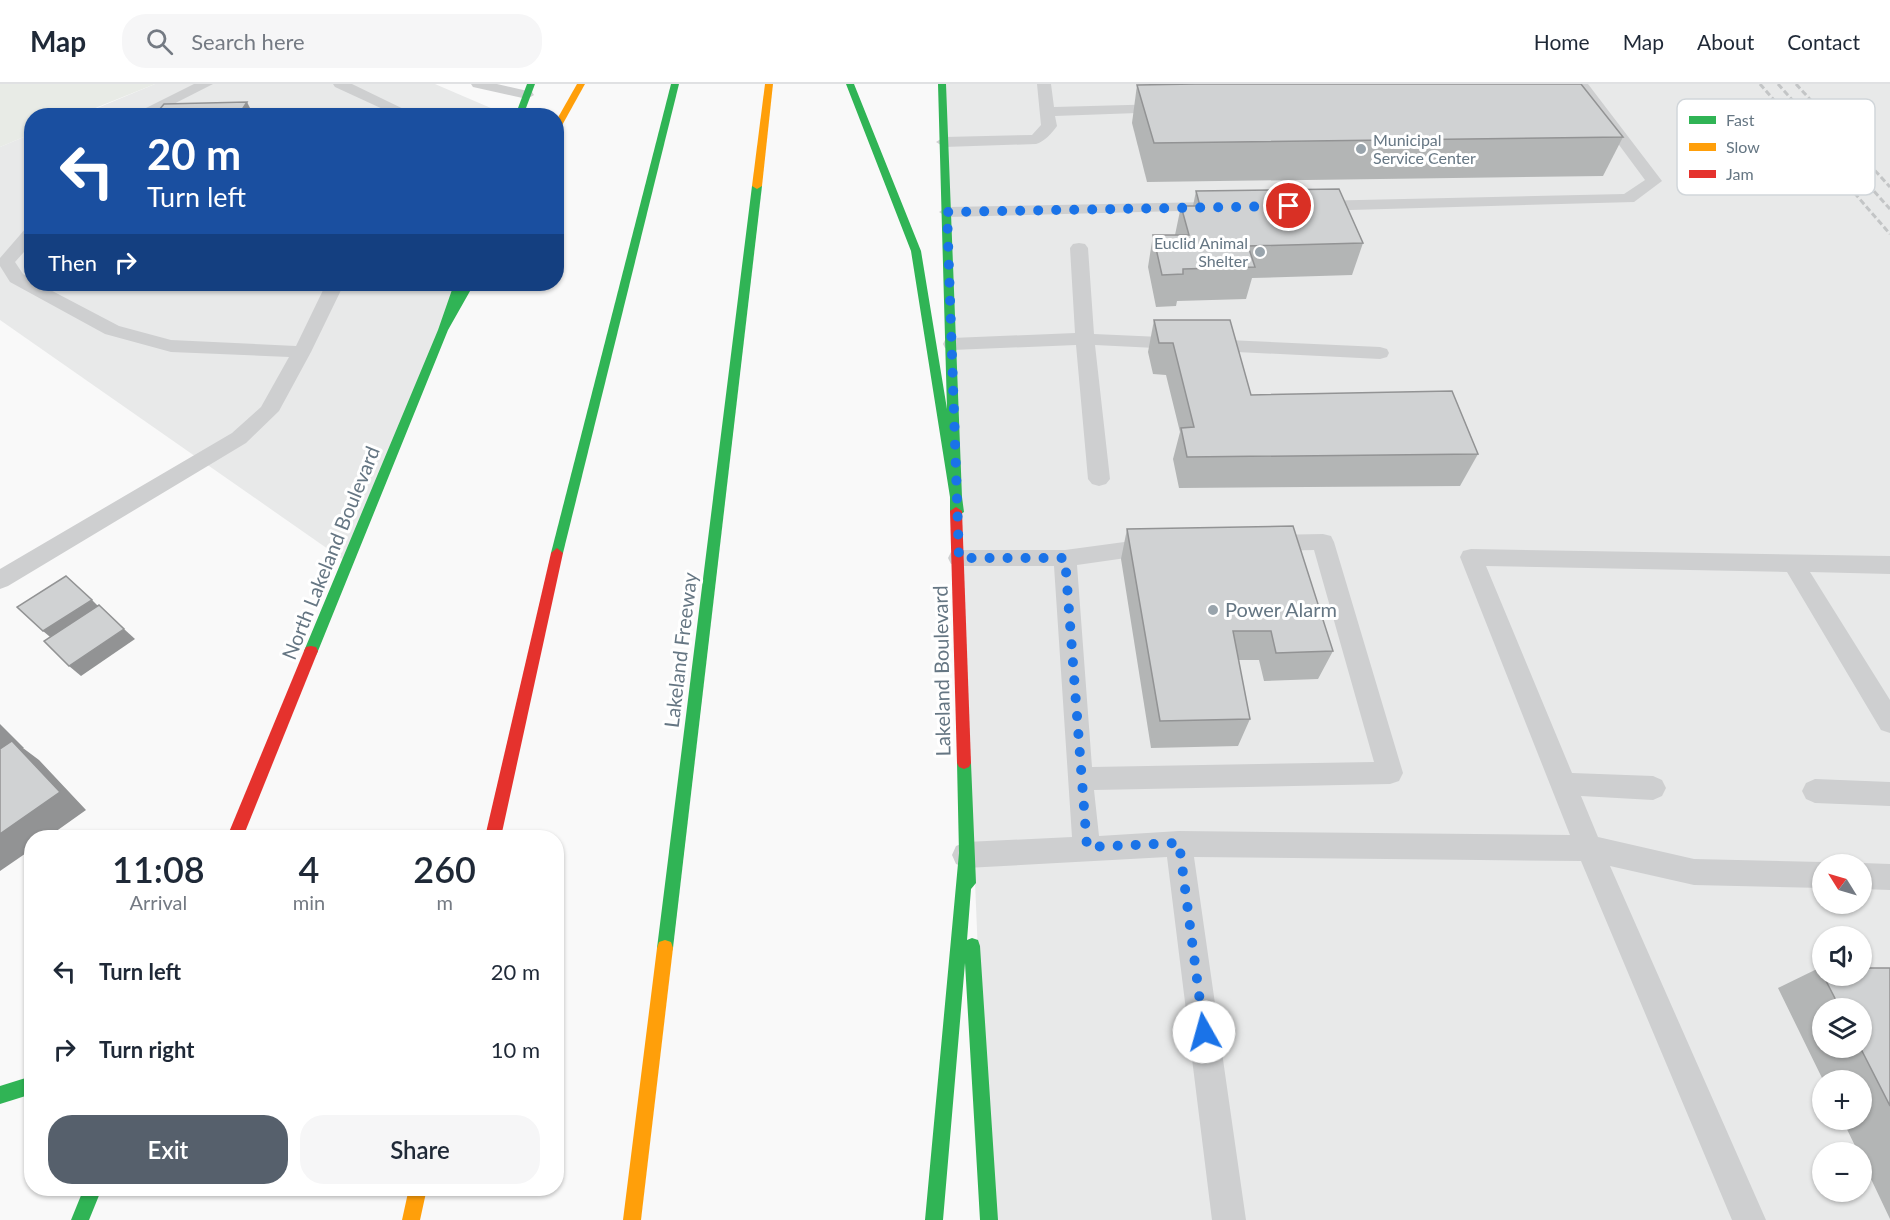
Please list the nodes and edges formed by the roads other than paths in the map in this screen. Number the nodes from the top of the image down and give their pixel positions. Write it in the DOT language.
graph roads {
  1 [pos="206,84"];
  2 [pos="340,84"];
  3 [pos="478,84"];
  4 [pos="581,84"];
  5 [pos="675,84"];
  6 [pos="769,84"];
  7 [pos="850,84"];
  8 [pos="942,84"];
  9 [pos="1044,84"];
  10 [pos="1581,84"];
  11 [pos="529,89"];
  12 [pos="1179,107"];
  13 [pos="154,108"];
  14 [pos="393,108"];
  15 [pos="522,108"];
  16 [pos="1047,112"];
  17 [pos="564,115"];
  18 [pos="944,142"];
  19 [pos="1295,206"];
  20 [pos="1224,207"];
  21 [pos="947,212"];
  22 [pos="24,241"];
  23 [pos="1079,248"];
  24 [pos="24,282"];
  25 [pos="40,291"];
  26 [pos="332,291"];
  27 [pos="457,291"];
  28 [pos="465,291"];
  29 [pos="443,330"];
  30 [pos="1085,339"];
  31 [pos="951,344"];
  32 [pos="302,352"];
  33 [pos="1380,352"];
  34 [pos="1099,479"];
  35 [pos="958,512"];
  36 [pos="1179,543"];
  37 [pos="1246,543"];
  38 [pos="959,558"];
  39 [pos="1065,558"];
  40 [pos="1793,563"];
  41 [pos="1890,565"];
  42 [pos="0,580"];
  43 [pos="1890,722"];
  44 [pos="1080,779"];
  45 [pos="1563,784"];
  46 [pos="1653,788"];
  47 [pos="1815,791"];
  48 [pos="1890,794"];
  49 [pos="238,830"];
  50 [pos="494,830"];
  51 [pos="1179,843"];
  52 [pos="1087,847"];
  53 [pos="1589,848"];
  54 [pos="966,855"];
  55 [pos="1812,875"];
  56 [pos="1872,876"];
  57 [pos="1890,877"];
  58 [pos="24,1087"];
  59 [pos="0,1095"];
  60 [pos="90,1196"];
  61 [pos="416,1196"];
  62 [pos="80,1220"];
  63 [pos="411,1220"];
  64 [pos="632,1220"];
  65 [pos="934,1220"];
  66 [pos="989,1220"];
  67 [pos="1228,1220"];
  68 [pos="1749,1220"];
  1 -- 13 [label="lane"];
  2 -- 14 [label="lane"];
  3 -- 11 [label="lane"];
  4 -- 17 [label="main road"];
  5 -- 50 [label="main road"];
  6 -- 64 [label="main road, Lakeland Freeway"];
  7 -- 35 [label="main road"];
  8 -- 18 [label="main road, Lakeland Boulevard"];
  9 -- 16 [label="lane"];
  10 -- 19 [label="lane"];
  11 -- 15 [label="main road"];
  12 -- 16 [label="lane"];
  16 -- 18 [label="lane"];
  18 -- 21 [label="main road, Lakeland Boulevard"];
  20 -- 21 [label="lane"];
  21 -- 31 [label="main road, Lakeland Boulevard"];
  22 -- 24 [label="lane"];
  23 -- 30 [label="lane"];
  25 -- 32 [label="lane"];
  26 -- 32 [label="lane"];
  27 -- 29 [label="main road, North Lakeland Boulevard"];
  28 -- 29 [label="main road"];
  29 -- 49 [label="main road, North Lakeland Boulevard"];
  30 -- 31 [label="lane"];
  30 -- 33 [label="lane"];
  30 -- 34 [label="lane"];
  31 -- 35 [label="main road, Lakeland Boulevard"];
  32 -- 42 [label="lane"];
  35 -- 38 [label="main road, Lakeland Boulevard"];
  36 -- 39 [label="lane"];
  37 -- 44 [label="lane"];
  38 -- 39 [label="lane"];
  38 -- 54 [label="main road, Lakeland Boulevard"];
  39 -- 44 [label="lane"];
  40 -- 41 [label="lane"];
  40 -- 43 [label="lane"];
  40 -- 45 [label="lane"];
  44 -- 52 [label="lane"];
  45 -- 46 [label="lane"];
  45 -- 53 [label="lane"];
  47 -- 48 [label="lane"];
  51 -- 52 [label="lane"];
  51 -- 53 [label="lane"];
  51 -- 67 [label="lane"];
  52 -- 54 [label="lane"];
  53 -- 55 [label="lane"];
  53 -- 68 [label="lane"];
  54 -- 65 [label="main road"];
  54 -- 66 [label="main road, Lakeland Boulevard"];
  56 -- 57 [label="lane"];
  58 -- 59 [label="main road"];
  60 -- 62 [label="main road"];
  61 -- 63 [label="main road"];
}
